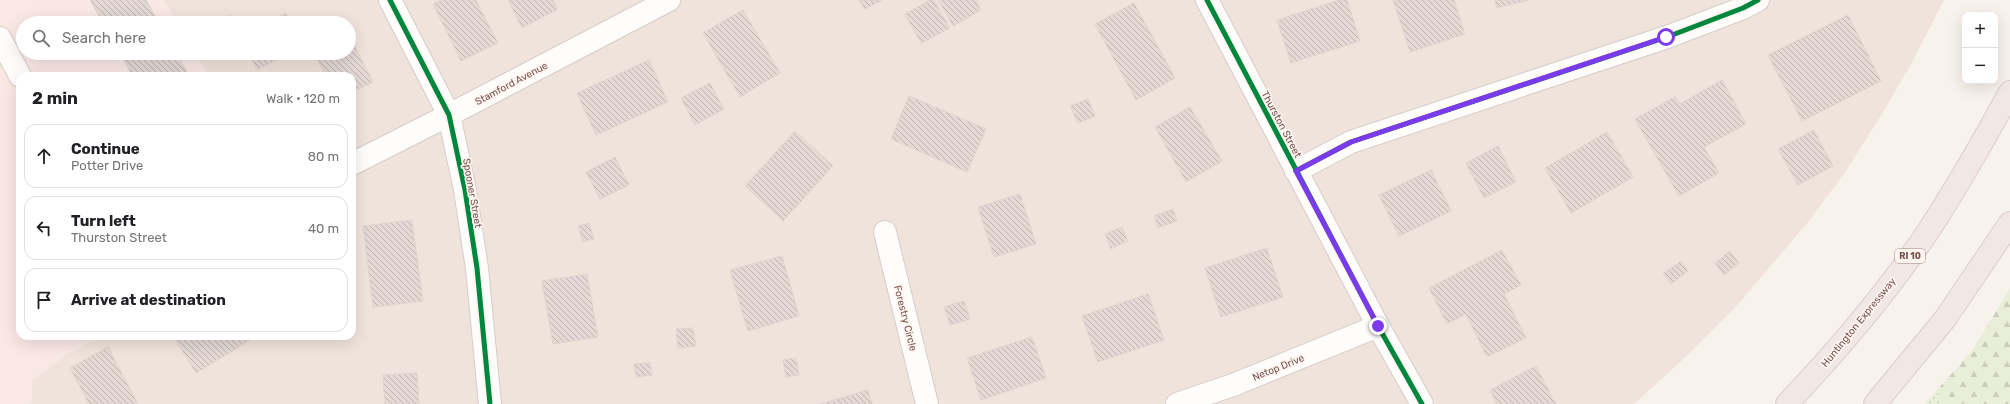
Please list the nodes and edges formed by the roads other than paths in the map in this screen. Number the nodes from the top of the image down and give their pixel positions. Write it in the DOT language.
graph roads {
  1 [pos="390,0"];
  2 [pos="669,0"];
  3 [pos="1206,0"];
  4 [pos="1758,0"];
  5 [pos="0,38"];
  6 [pos="18,72"];
  7 [pos="2010,92"];
  8 [pos="449,115"];
  9 [pos="356,162"];
  10 [pos="1296,171"];
  11 [pos="2010,223"];
  12 [pos="885,232"];
  13 [pos="1378,326"];
  14 [pos="490,404"];
  15 [pos="927,404"];
  16 [pos="1177,404"];
  17 [pos="1422,404"];
  18 [pos="1787,404"];
  19 [pos="1875,404"];
  1 -- 8 [label="street, Spooner Street"];
  2 -- 8 [label="street, Stamford Avenue"];
  3 -- 10 [label="street, Thurston Street"];
  4 -- 10 [label="street"];
  5 -- 6 [label="street"];
  7 -- 18 [label="highway, Huntington Expressway / RI 10"];
  8 -- 9 [label="street, Stamford Avenue"];
  8 -- 14 [label="street, Spooner Street"];
  10 -- 13 [label="street, Thurston Street"];
  11 -- 19 [label="highway"];
  12 -- 15 [label="street, Forestry Circle"];
  13 -- 16 [label="street, Netop Drive"];
  13 -- 17 [label="street, Thurston Street"];
}
